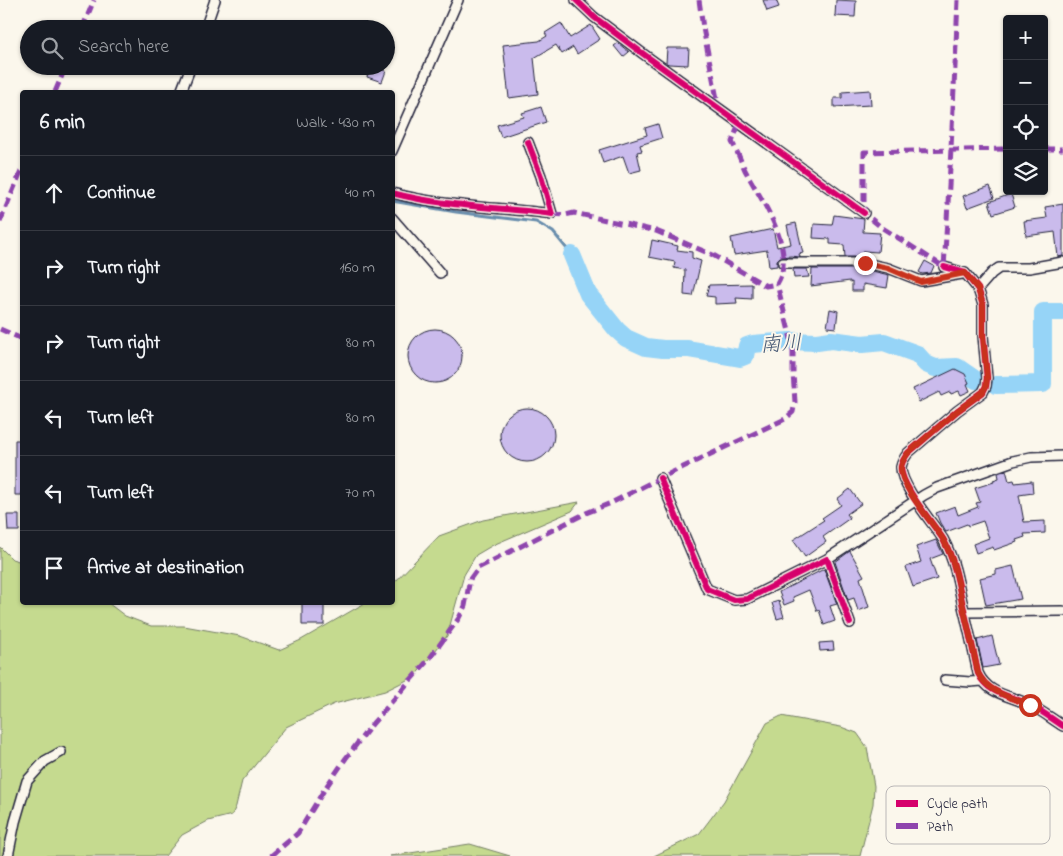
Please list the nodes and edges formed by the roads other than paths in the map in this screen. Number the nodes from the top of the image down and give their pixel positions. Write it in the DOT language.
graph roads {
  1 [pos="215,0"];
  2 [pos="458,0"];
  3 [pos="576,0"];
  4 [pos="208,20"];
  5 [pos="188,75"];
  6 [pos="182,90"];
  7 [pos="528,142"];
  8 [pos="395,144"];
  9 [pos="395,194"];
  10 [pos="864,213"];
  11 [pos="395,221"];
  12 [pos="1063,262"];
  13 [pos="783,263"];
  14 [pos="944,267"];
  15 [pos="440,273"];
  16 [pos="965,273"];
  17 [pos="978,289"];
  18 [pos="1063,456"];
  19 [pos="660,478"];
  20 [pos="916,500"];
  21 [pos="827,559"];
  22 [pos="1063,611"];
  23 [pos="964,612"];
  24 [pos="850,623"];
  25 [pos="945,680"];
  26 [pos="982,681"];
  27 [pos="1063,726"];
  28 [pos="60,752"];
  29 [pos="8,856"];
  1 -- 4 [label="street"];
  2 -- 8 [label="street"];
  3 -- 10 [label="street"];
  5 -- 6 [label="street"];
  7 -- 9 [label="street"];
  11 -- 15 [label="street"];
  12 -- 17 [label="street"];
  13 -- 16 [label="street"];
  14 -- 16 [label="street"];
  16 -- 17 [label="street"];
  17 -- 20 [label="street"];
  18 -- 20 [label="street"];
  19 -- 21 [label="street"];
  20 -- 21 [label="street"];
  20 -- 23 [label="street"];
  21 -- 24 [label="street"];
  22 -- 23 [label="street"];
  23 -- 26 [label="street"];
  25 -- 26 [label="street"];
  26 -- 27 [label="street"];
  28 -- 29 [label="street"];
}
